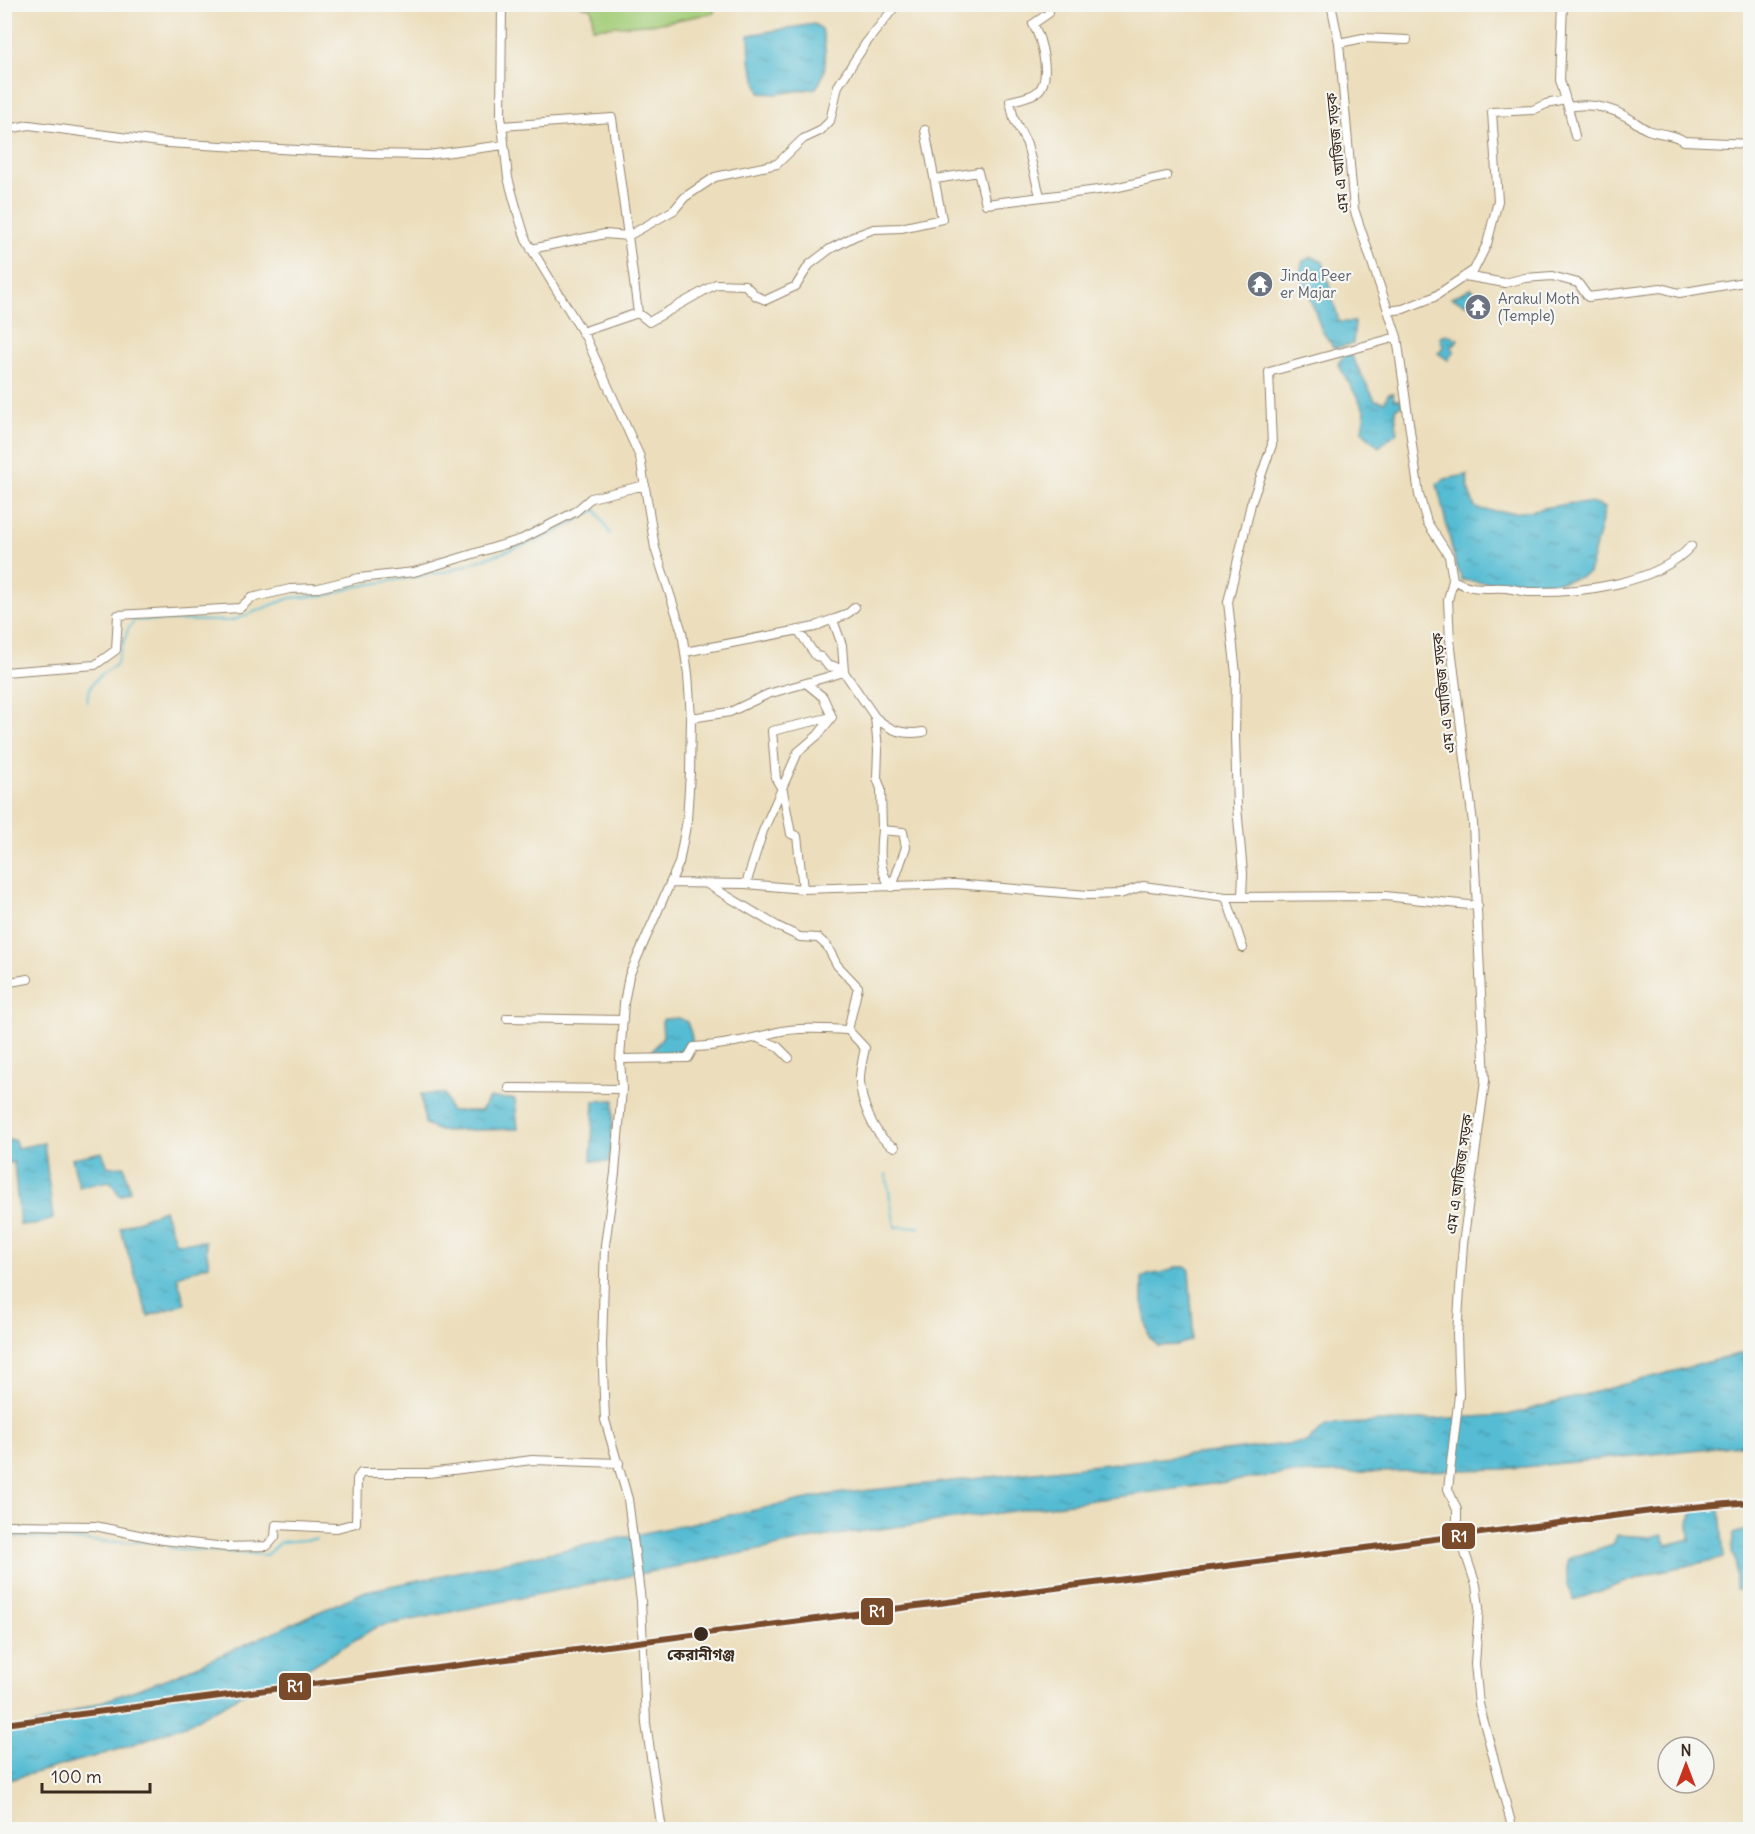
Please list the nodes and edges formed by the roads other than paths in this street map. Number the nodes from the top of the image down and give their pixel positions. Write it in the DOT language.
graph roads {
  1 [pos="502,4"];
  2 [pos="897,4"];
  3 [pos="1048,4"];
  4 [pos="1330,4"];
  5 [pos="1563,4"];
  6 [pos="1407,40"];
  7 [pos="1339,43"];
  8 [pos="1567,104"];
  9 [pos="502,126"];
  10 [pos="4,130"];
  11 [pos="925,130"];
  12 [pos="1575,136"];
  13 [pos="1750,144"];
  14 [pos="504,145"];
  15 [pos="1167,176"];
  16 [pos="936,179"];
  17 [pos="1040,196"];
  18 [pos="628,236"];
  19 [pos="531,249"];
  20 [pos="1465,276"];
  21 [pos="1750,281"];
  22 [pos="1388,311"];
  23 [pos="638,313"];
  24 [pos="582,332"];
  25 [pos="1397,337"];
  26 [pos="645,485"];
  27 [pos="1691,546"];
  28 [pos="1453,580"];
  29 [pos="855,607"];
  30 [pos="833,620"];
  31 [pos="798,630"];
  32 [pos="685,652"];
  33 [pos="4,672"];
  34 [pos="844,672"];
  35 [pos="807,684"];
  36 [pos="832,717"];
  37 [pos="875,717"];
  38 [pos="691,718"];
  39 [pos="923,732"];
  40 [pos="783,791"];
  41 [pos="882,830"];
  42 [pos="671,883"];
  43 [pos="706,883"];
  44 [pos="746,884"];
  45 [pos="892,887"];
  46 [pos="802,889"];
  47 [pos="1226,897"];
  48 [pos="1242,897"];
  49 [pos="1478,906"];
  50 [pos="1243,948"];
  51 [pos="28,979"];
  52 [pos="4,983"];
  53 [pos="507,1018"];
  54 [pos="623,1020"];
  55 [pos="848,1030"];
  56 [pos="760,1039"];
  57 [pos="789,1058"];
  58 [pos="621,1059"];
  59 [pos="509,1088"];
  60 [pos="622,1089"];
  61 [pos="895,1147"];
  62 [pos="619,1463"];
  63 [pos="4,1525"];
  64 [pos="662,1830"];
  65 [pos="1512,1830"];
  1 -- 9 [label="street"];
  2 -- 18 [label="street"];
  3 -- 17 [label="street"];
  4 -- 7 [label="street, এম এ আজিজ সড়ক"];
  5 -- 8 [label="street"];
  6 -- 7 [label="street"];
  7 -- 22 [label="street, এম এ আজিজ সড়ক"];
  8 -- 12 [label="street"];
  8 -- 13 [label="street"];
  8 -- 20 [label="street"];
  9 -- 14 [label="street"];
  9 -- 18 [label="street"];
  10 -- 14 [label="street"];
  11 -- 16 [label="street"];
  14 -- 19 [label="street"];
  15 -- 17 [label="street"];
  16 -- 17 [label="street"];
  16 -- 23 [label="street"];
  18 -- 19 [label="street"];
  18 -- 23 [label="street"];
  19 -- 24 [label="street"];
  20 -- 21 [label="street"];
  20 -- 22 [label="street"];
  22 -- 25 [label="street, এম এ আজিজ সড়ক"];
  23 -- 24 [label="street"];
  24 -- 26 [label="street"];
  25 -- 28 [label="street, এম এ আজিজ সড়ক"];
  25 -- 48 [label="street"];
  26 -- 32 [label="street"];
  26 -- 33 [label="street"];
  27 -- 28 [label="street"];
  28 -- 49 [label="street, এম এ আজিজ সড়ক"];
  29 -- 30 [label="street"];
  30 -- 31 [label="street"];
  30 -- 34 [label="street"];
  31 -- 32 [label="street"];
  31 -- 34 [label="street"];
  32 -- 38 [label="street"];
  34 -- 35 [label="street"];
  34 -- 37 [label="street"];
  35 -- 36 [label="street"];
  35 -- 38 [label="street"];
  36 -- 40 [label="street"];
  36 -- 40 [label="street"];
  37 -- 39 [label="street"];
  37 -- 41 [label="street"];
  38 -- 42 [label="street"];
  40 -- 44 [label="street"];
  40 -- 46 [label="street"];
  41 -- 45 [label="street"];
  41 -- 45 [label="street"];
  42 -- 43 [label="street"];
  42 -- 54 [label="street"];
  43 -- 44 [label="street"];
  43 -- 55 [label="street"];
  44 -- 46 [label="street"];
  45 -- 46 [label="street"];
  45 -- 47 [label="street"];
  47 -- 48 [label="street"];
  47 -- 50 [label="street"];
  48 -- 49 [label="street"];
  49 -- 65 [label="street, এম এ আজিজ সড়ক"];
  51 -- 52 [label="street"];
  53 -- 54 [label="street"];
  54 -- 58 [label="street"];
  55 -- 56 [label="street"];
  55 -- 61 [label="street"];
  56 -- 57 [label="street"];
  56 -- 58 [label="street"];
  58 -- 60 [label="street"];
  59 -- 60 [label="street"];
  60 -- 62 [label="street"];
  62 -- 63 [label="street"];
  62 -- 64 [label="street"];
}
